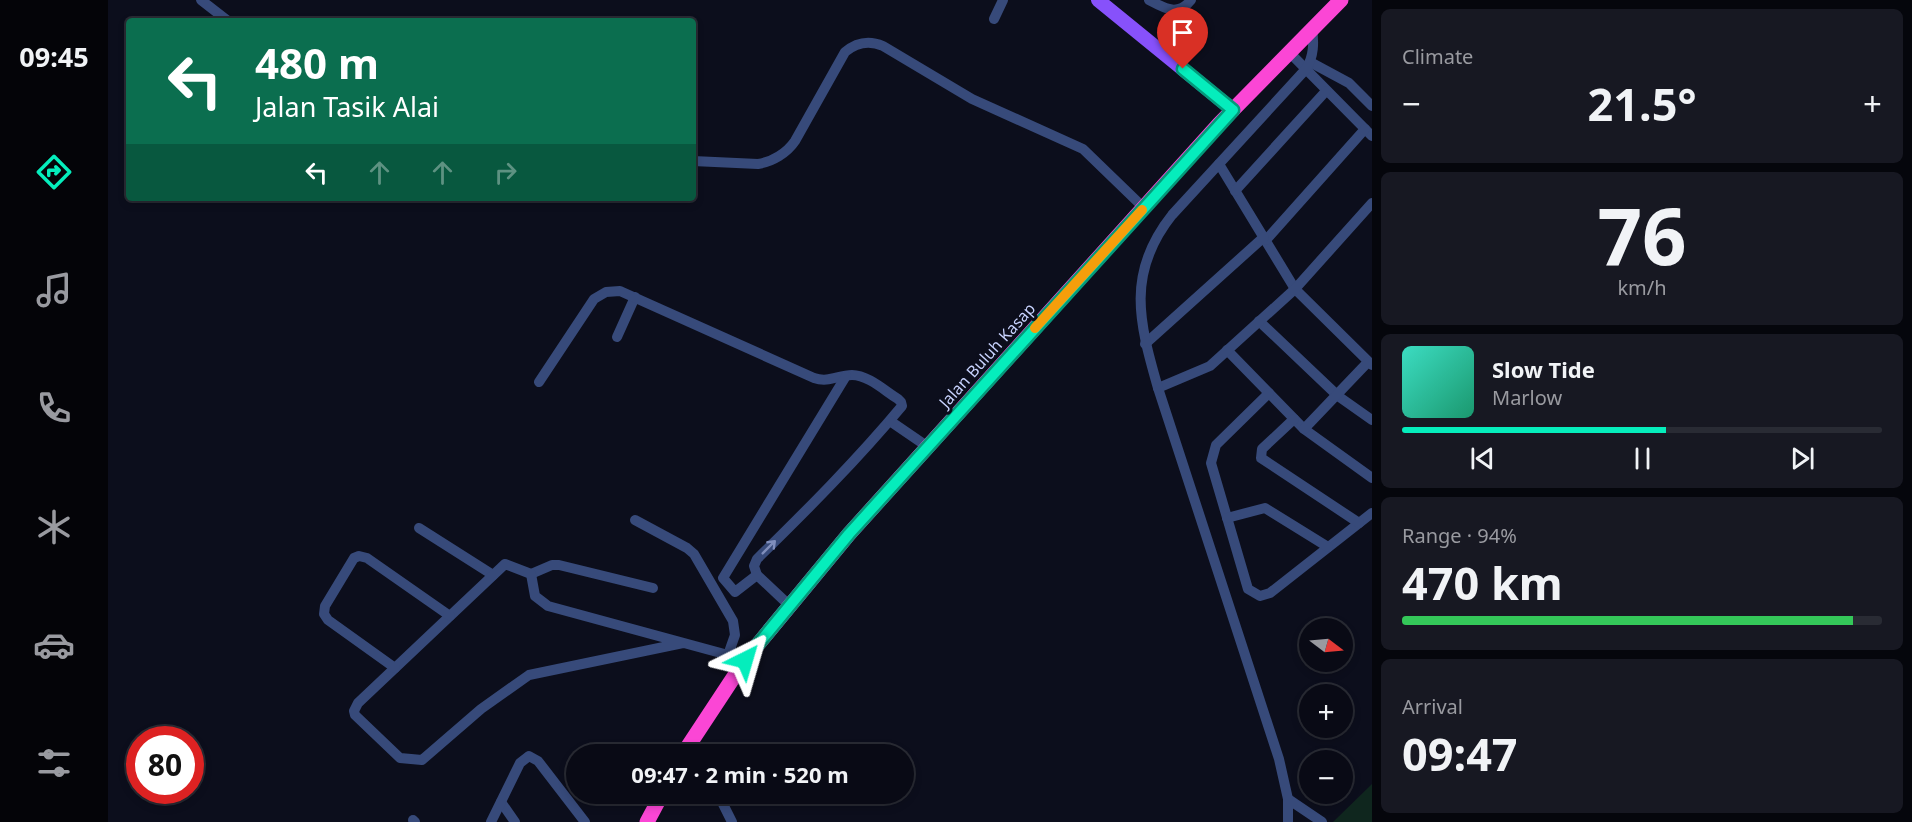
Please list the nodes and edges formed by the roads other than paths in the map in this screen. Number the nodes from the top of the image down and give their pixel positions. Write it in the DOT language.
graph roads {
  1 [pos="201,0"];
  2 [pos="1002,0"];
  3 [pos="1098,0"];
  4 [pos="1149,0"];
  5 [pos="1191,0"];
  6 [pos="1341,0"];
  7 [pos="224,18"];
  8 [pos="994,19"];
  9 [pos="1312,28"];
  10 [pos="1289,52"];
  11 [pos="1308,66"];
  12 [pos="1326,91"];
  13 [pos="1372,106"];
  14 [pos="1233,110"];
  15 [pos="1369,133"];
  16 [pos="696,161"];
  17 [pos="1219,164"];
  18 [pos="1235,191"];
  19 [pos="1144,208"];
  20 [pos="1370,210"];
  21 [pos="1265,239"];
  22 [pos="1295,289"];
  23 [pos="635,297"];
  24 [pos="1259,321"];
  25 [pos="617,338"];
  26 [pos="1145,344"];
  27 [pos="1227,350"];
  28 [pos="1370,363"];
  29 [pos="846,376"];
  30 [pos="539,382"];
  31 [pos="1158,388"];
  32 [pos="1269,393"];
  33 [pos="1338,396"];
  34 [pos="1294,419"];
  35 [pos="1372,420"];
  36 [pos="890,421"];
  37 [pos="1304,429"];
  38 [pos="928,447"];
  39 [pos="1372,478"];
  40 [pos="1372,513"];
  41 [pos="1227,518"];
  42 [pos="635,520"];
  43 [pos="1359,524"];
  44 [pos="419,528"];
  45 [pos="1328,547"];
  46 [pos="531,574"];
  47 [pos="493,575"];
  48 [pos="757,575"];
  49 [pos="653,588"];
  50 [pos="790,606"];
  51 [pos="450,616"];
  52 [pos="683,643"];
  53 [pos="728,655"];
  54 [pos="745,660"];
  55 [pos="395,668"];
  56 [pos="690,744"];
  57 [pos="1288,799"];
  58 [pos="501,802"];
  59 [pos="656,804"];
  60 [pos="723,804"];
  61 [pos="491,822"];
  62 [pos="515,822"];
  63 [pos="585,822"];
  64 [pos="646,822"];
  65 [pos="732,822"];
  66 [pos="1288,822"];
  67 [pos="1322,822"];
  1 -- 7 [label="street"];
  2 -- 8 [label="street"];
  3 -- 14 [label="main road"];
  4 -- 5 [label="street"];
  6 -- 9 [label="highway, Jalan Buluh Kasap"];
  9 -- 10 [label="highway, Jalan Buluh Kasap"];
  9 -- 11 [label="street"];
  10 -- 11 [label="street"];
  10 -- 14 [label="highway, Jalan Buluh Kasap"];
  11 -- 12 [label="street"];
  11 -- 13 [label="street"];
  11 -- 17 [label="street"];
  12 -- 15 [label="street"];
  12 -- 18 [label="street"];
  14 -- 19 [label="highway, Jalan Buluh Kasap"];
  15 -- 21 [label="street"];
  16 -- 19 [label="street"];
  17 -- 18 [label="street"];
  17 -- 26 [label="street"];
  18 -- 21 [label="street"];
  19 -- 38 [label="highway, Jalan Buluh Kasap"];
  20 -- 22 [label="street"];
  21 -- 22 [label="street"];
  21 -- 26 [label="street"];
  22 -- 24 [label="street"];
  22 -- 28 [label="street"];
  23 -- 25 [label="street"];
  23 -- 29 [label="street"];
  23 -- 30 [label="street"];
  24 -- 27 [label="street"];
  24 -- 33 [label="street"];
  26 -- 31 [label="street"];
  27 -- 31 [label="street"];
  27 -- 32 [label="street"];
  28 -- 33 [label="street"];
  29 -- 36 [label="street"];
  29 -- 48 [label="street"];
  31 -- 57 [label="street"];
  32 -- 34 [label="street"];
  32 -- 41 [label="street"];
  33 -- 35 [label="street"];
  33 -- 37 [label="street"];
  34 -- 37 [label="street"];
  34 -- 43 [label="street"];
  36 -- 38 [label="street"];
  48 -- 36 [label="street, one-way"];
  37 -- 39 [label="street"];
  38 -- 50 [label="highway, Jalan Buluh Kasap"];
  40 -- 43 [label="street"];
  41 -- 45 [label="street"];
  41 -- 45 [label="street"];
  42 -- 53 [label="street"];
  43 -- 45 [label="street"];
  44 -- 47 [label="street"];
  46 -- 47 [label="street"];
  46 -- 49 [label="street"];
  46 -- 52 [label="street"];
  47 -- 51 [label="street"];
  48 -- 50 [label="street"];
  50 -- 54 [label="highway, Jalan Buluh Kasap"];
  51 -- 55 [label="street"];
  51 -- 55 [label="street"];
  52 -- 53 [label="street"];
  52 -- 55 [label="street"];
  53 -- 54 [label="street"];
  54 -- 56 [label="highway, Jalan Buluh Kasap"];
  57 -- 66 [label="street"];
  57 -- 67 [label="street"];
  58 -- 61 [label="street"];
  58 -- 62 [label="street"];
  58 -- 63 [label="street"];
  59 -- 64 [label="highway"];
  60 -- 65 [label="street"];
}
